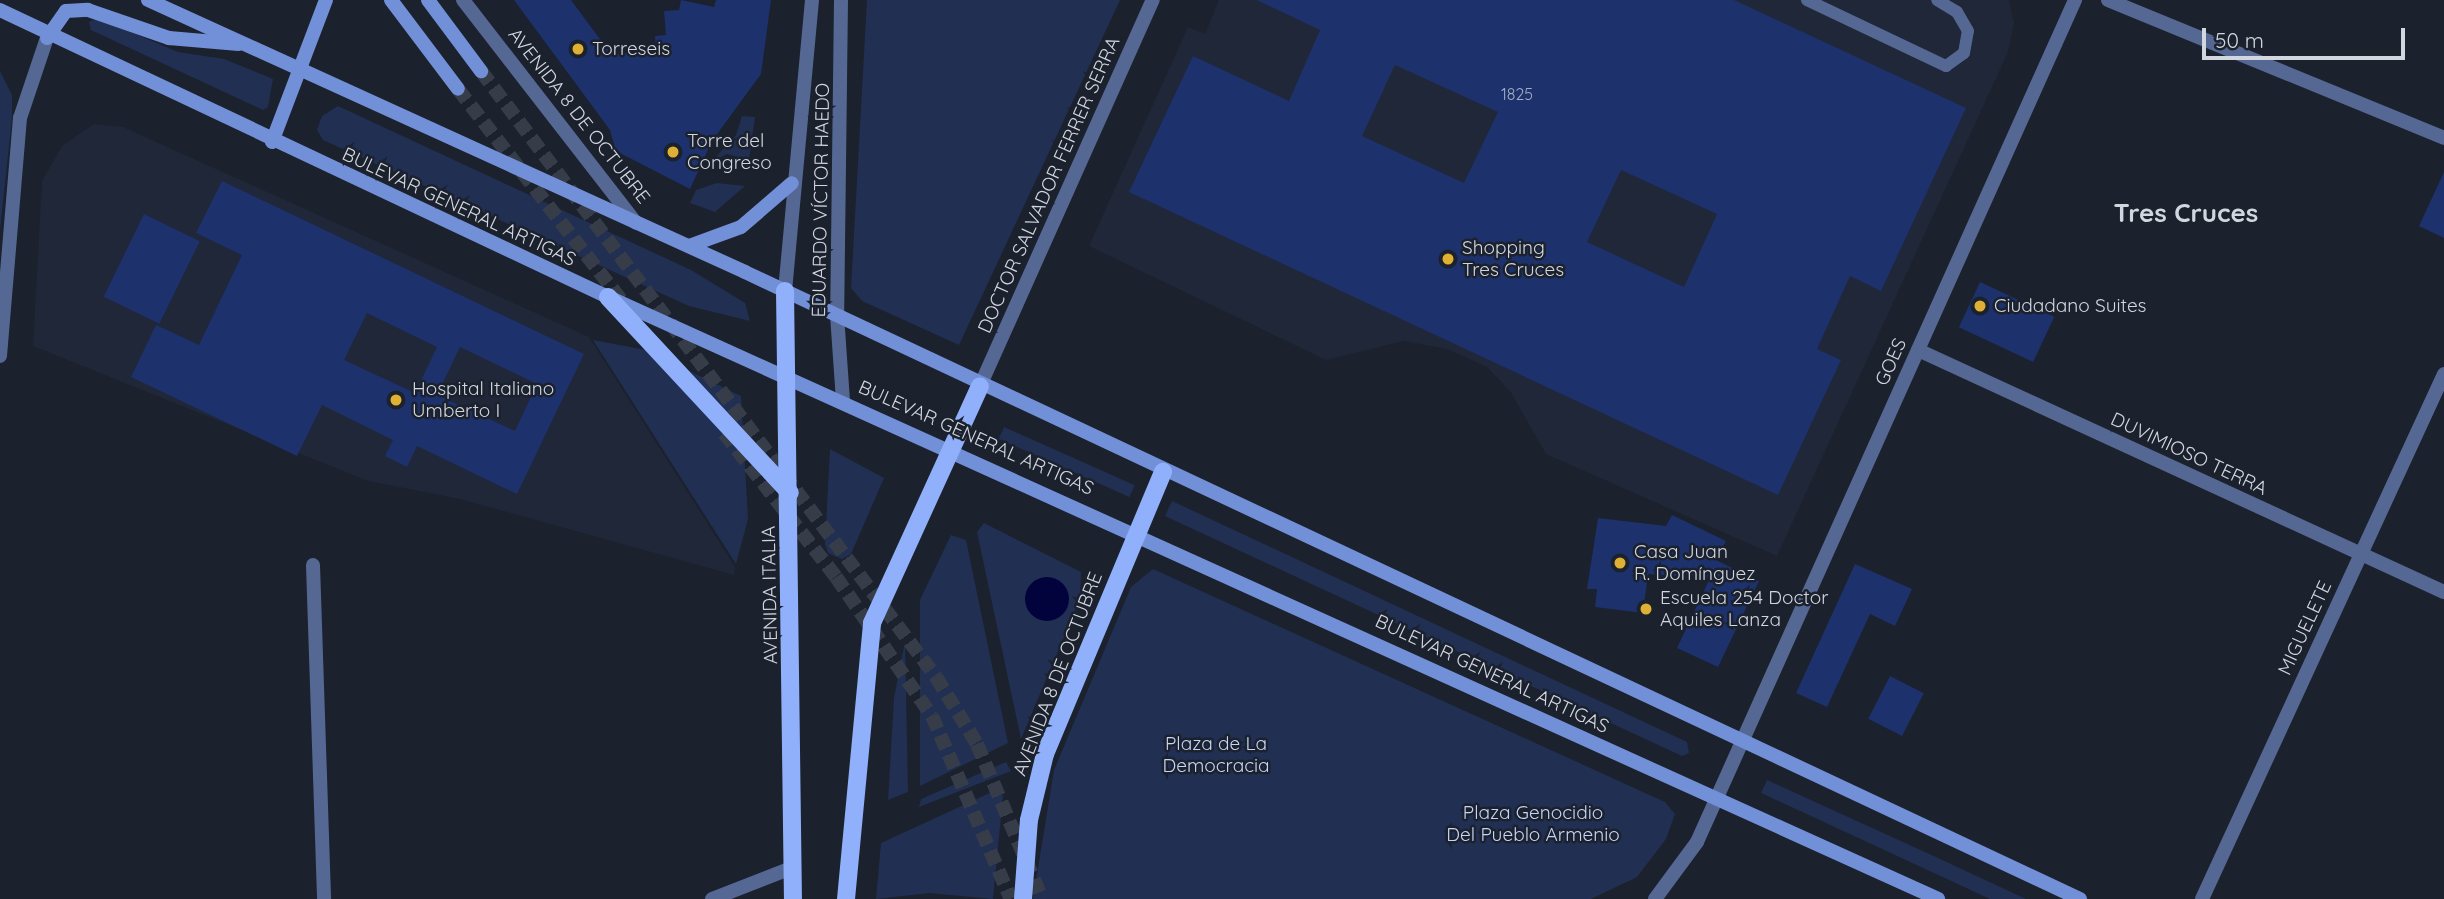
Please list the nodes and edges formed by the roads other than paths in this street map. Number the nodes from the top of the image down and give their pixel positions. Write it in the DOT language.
graph roads {
  1 [pos="148,0"];
  2 [pos="326,0"];
  3 [pos="391,0"];
  4 [pos="428,0"];
  5 [pos="463,0"];
  6 [pos="812,0"];
  7 [pos="841,0"];
  8 [pos="1153,0"];
  9 [pos="1807,0"];
  10 [pos="1937,0"];
  11 [pos="2075,0"];
  12 [pos="2108,0"];
  13 [pos="0,10"];
  14 [pos="47,38"];
  15 [pos="242,43"];
  16 [pos="302,69"];
  17 [pos="481,71"];
  18 [pos="458,89"];
  19 [pos="2444,138"];
  20 [pos="272,142"];
  21 [pos="792,183"];
  22 [pos="637,224"];
  23 [pos="689,246"];
  24 [pos="785,291"];
  25 [pos="608,297"];
  26 [pos="837,315"];
  27 [pos="1918,350"];
  28 [pos="0,356"];
  29 [pos="2444,373"];
  30 [pos="789,374"];
  31 [pos="980,386"];
  32 [pos="843,400"];
  33 [pos="950,450"];
  34 [pos="1163,472"];
  35 [pos="790,493"];
  36 [pos="1137,532"];
  37 [pos="2360,555"];
  38 [pos="313,565"];
  39 [pos="2444,592"];
  40 [pos="1742,740"];
  41 [pos="1716,797"];
  42 [pos="794,867"];
  43 [pos="324,899"];
  44 [pos="712,899"];
  45 [pos="793,899"];
  46 [pos="846,899"];
  47 [pos="1023,899"];
  48 [pos="1655,899"];
  49 [pos="1938,899"];
  50 [pos="2080,899"];
  51 [pos="2202,899"];
  1 -- 15 [label="main road"];
  2 -- 16 [label="main road"];
  3 -- 18 [label="main road"];
  4 -- 17 [label="main road"];
  5 -- 22 [label="street, AVENIDA 8 DE OCTUBRE"];
  6 -- 21 [label="street, EDUARDO VÍCTOR HAEDO"];
  7 -- 26 [label="street, EDUARDO VÍCTOR HAEDO"];
  8 -- 31 [label="street, DOCTOR SALVADOR FERRER SERRA"];
  9 -- 10 [label="lane"];
  11 -- 27 [label="street, GOES"];
  12 -- 19 [label="street"];
  13 -- 14 [label="main road, BULEVAR GENERAL ARTIGAS"];
  14 -- 15 [label="main road"];
  14 -- 20 [label="main road, BULEVAR GENERAL ARTIGAS"];
  14 -- 28 [label="street"];
  15 -- 16 [label="main road"];
  16 -- 20 [label="main road"];
  16 -- 22 [label="main road"];
  20 -- 25 [label="main road, BULEVAR GENERAL ARTIGAS"];
  21 -- 23 [label="main road"];
  21 -- 24 [label="street, EDUARDO VÍCTOR HAEDO"];
  22 -- 23 [label="main road"];
  23 -- 24 [label="main road"];
  24 -- 26 [label="main road"];
  24 -- 30 [label="main road, AVENIDA ITALIA"];
  25 -- 30 [label="main road, BULEVAR GENERAL ARTIGAS"];
  25 -- 35 [label="main road"];
  26 -- 31 [label="main road"];
  26 -- 32 [label="street, EDUARDO VÍCTOR HAEDO"];
  27 -- 37 [label="street, DUVIMIOSO TERRA"];
  27 -- 40 [label="street, GOES"];
  29 -- 37 [label="street, MIGUELETE"];
  30 -- 32 [label="main road, BULEVAR GENERAL ARTIGAS"];
  30 -- 35 [label="main road, AVENIDA ITALIA"];
  31 -- 33 [label="main road"];
  31 -- 34 [label="main road"];
  32 -- 33 [label="main road, BULEVAR GENERAL ARTIGAS"];
  33 -- 36 [label="main road, BULEVAR GENERAL ARTIGAS"];
  33 -- 46 [label="main road"];
  34 -- 36 [label="main road, AVENIDA 8 DE OCTUBRE"];
  34 -- 40 [label="main road"];
  35 -- 42 [label="main road, AVENIDA ITALIA"];
  36 -- 41 [label="main road, BULEVAR GENERAL ARTIGAS"];
  36 -- 47 [label="main road, AVENIDA 8 DE OCTUBRE"];
  37 -- 39 [label="street, DUVIMIOSO TERRA"];
  37 -- 51 [label="street, MIGUELETE"];
  38 -- 43 [label="street"];
  40 -- 41 [label="street, GOES"];
  40 -- 50 [label="main road"];
  41 -- 48 [label="street, GOES"];
  41 -- 49 [label="main road, BULEVAR GENERAL ARTIGAS"];
  42 -- 44 [label="street"];
  42 -- 45 [label="main road, AVENIDA ITALIA"];
}
